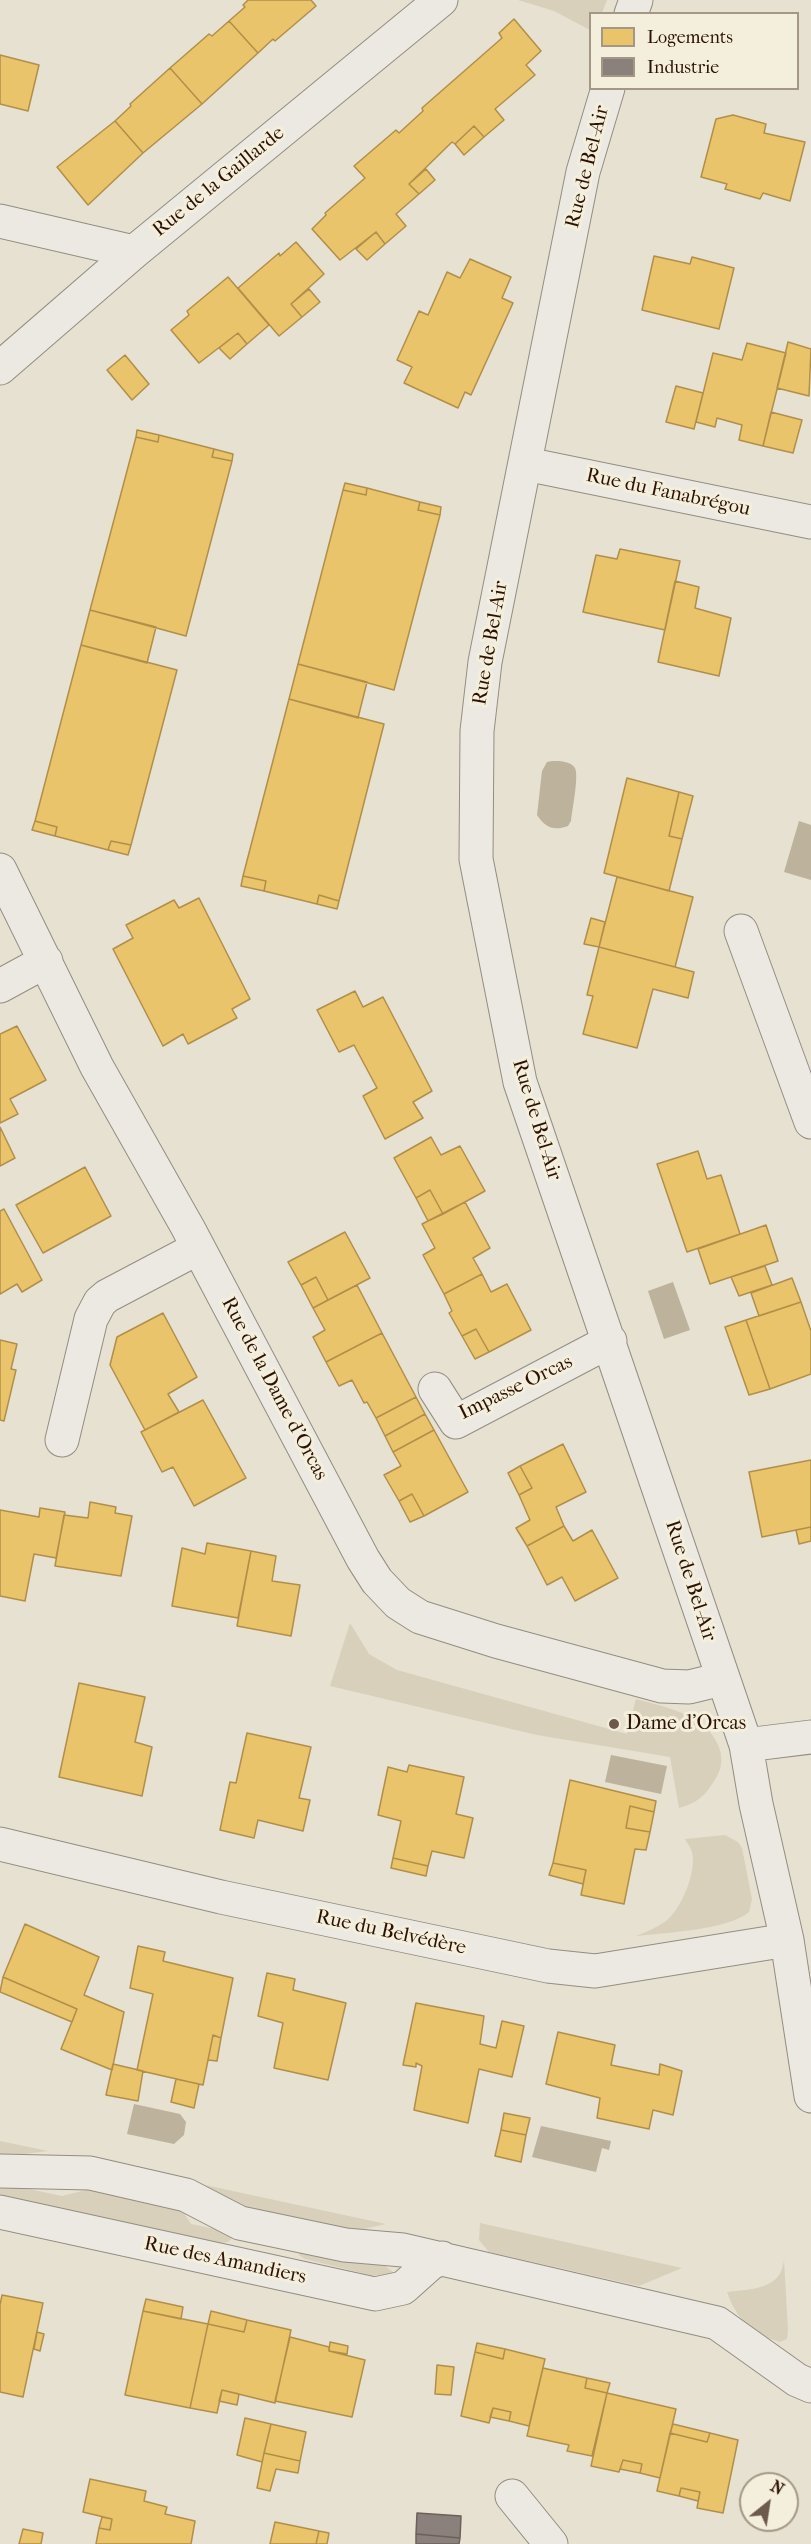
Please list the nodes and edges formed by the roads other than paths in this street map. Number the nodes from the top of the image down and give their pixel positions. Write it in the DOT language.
graph roads {
  1 [pos="441,0"];
  2 [pos="607,90"];
  3 [pos="0,221"];
  4 [pos="134,252"];
  5 [pos="0,368"];
  6 [pos="526,464"];
  7 [pos="811,522"];
  8 [pos="0,870"];
  9 [pos="741,931"];
  10 [pos="46,961"];
  11 [pos="0,986"];
  12 [pos="811,1122"];
  13 [pos="198,1248"];
  14 [pos="610,1341"];
  15 [pos="435,1389"];
  16 [pos="62,1440"];
  17 [pos="722,1679"];
  18 [pos="811,1737"];
  19 [pos="746,1745"];
  20 [pos="0,1844"];
  21 [pos="787,1940"];
  22 [pos="811,2096"];
  23 [pos="0,2171"];
  24 [pos="0,2212"];
  25 [pos="442,2258"];
  26 [pos="811,2386"];
  27 [pos="512,2496"];
  28 [pos="551,2544"];
  1 -- 4 [label="street, Rue de la Gaillarde"];
  2 -- 6 [label="street, Rue de Bel-Air"];
  3 -- 4 [label="street"];
  4 -- 5 [label="street, Rue de la Gaillarde"];
  6 -- 7 [label="street, Rue du Fanabrégou"];
  6 -- 14 [label="street, Rue de Bel-Air"];
  8 -- 10 [label="street, Rue de la Dame d'Orcas"];
  9 -- 12 [label="street"];
  10 -- 11 [label="street"];
  10 -- 13 [label="street, Rue de la Dame d'Orcas"];
  13 -- 16 [label="street"];
  13 -- 17 [label="street, Rue de la Dame d'Orcas"];
  14 -- 15 [label="street, Impasse Orcas"];
  14 -- 17 [label="street, Rue de Bel-Air"];
  17 -- 19 [label="street, Rue de Bel-Air"];
  18 -- 19 [label="street"];
  19 -- 21 [label="street, Rue de Bel-Air"];
  20 -- 21 [label="street, Rue du Belvédère"];
  21 -- 22 [label="street, Rue de Bel-Air"];
  23 -- 25 [label="street, Rue des Amandiers"];
  24 -- 25 [label="street, Rue des Amandiers"];
  25 -- 26 [label="street, Rue des Amandiers"];
  27 -- 28 [label="street"];
}
